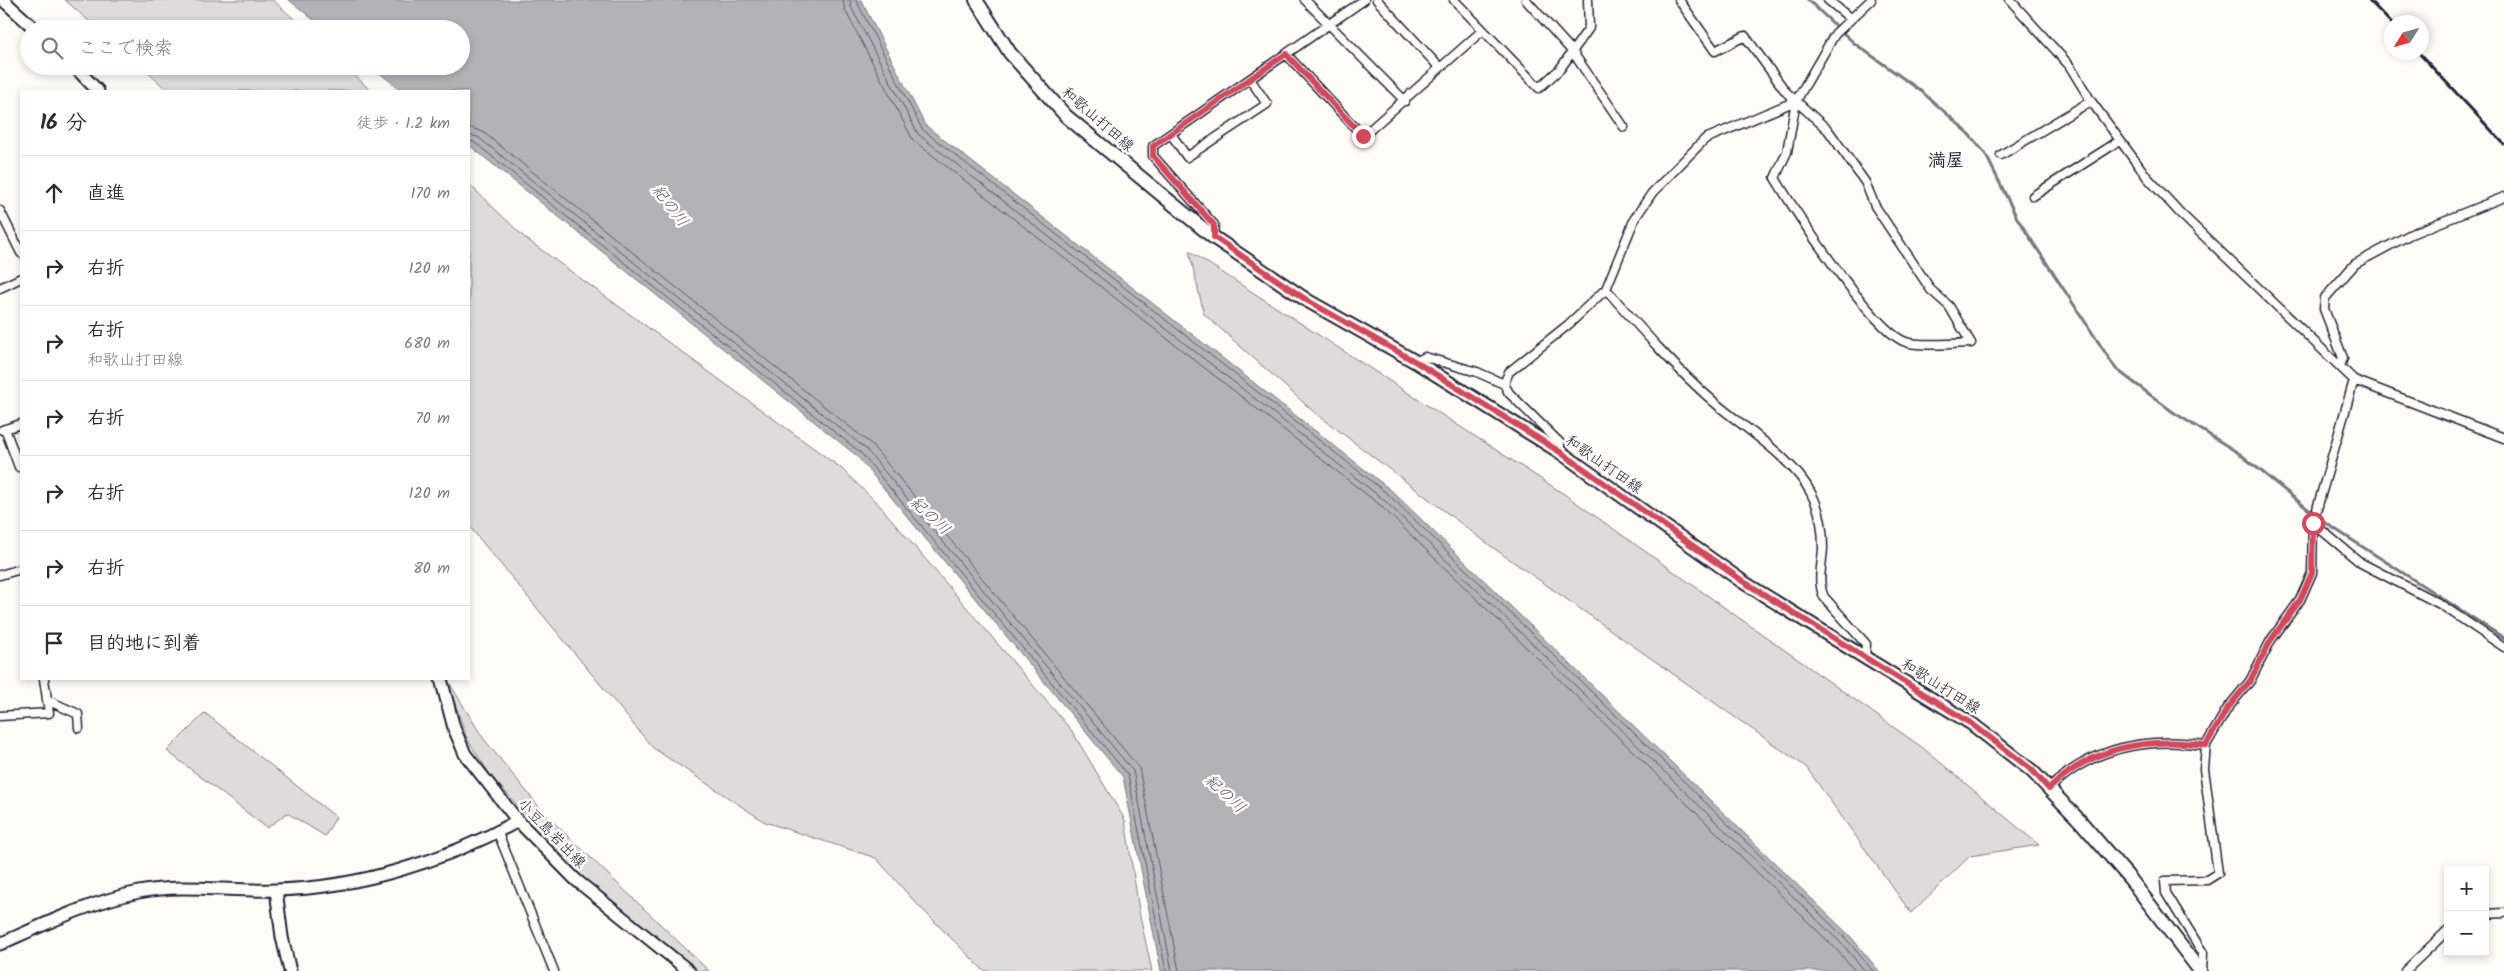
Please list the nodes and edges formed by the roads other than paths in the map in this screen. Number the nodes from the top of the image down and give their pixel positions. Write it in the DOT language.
graph roads {
  1 [pos="3,0"];
  2 [pos="976,0"];
  3 [pos="1305,0"];
  4 [pos="1364,0"];
  5 [pos="1377,0"];
  6 [pos="1454,0"];
  7 [pos="1526,0"];
  8 [pos="1588,0"];
  9 [pos="1679,0"];
  10 [pos="1828,0"];
  11 [pos="1871,0"];
  12 [pos="2010,0"];
  13 [pos="1851,19"];
  14 [pos="25,20"];
  15 [pos="1330,24"];
  16 [pos="1483,30"];
  17 [pos="1572,51"];
  18 [pos="1286,54"];
  19 [pos="1440,68"];
  20 [pos="85,77"];
  21 [pos="1250,79"];
  22 [pos="92,90"];
  23 [pos="97,90"];
  24 [pos="1404,101"];
  25 [pos="1796,101"];
  26 [pos="2090,101"];
  27 [pos="1624,127"];
  28 [pos="1171,134"];
  29 [pos="2119,141"];
  30 [pos="2001,155"];
  31 [pos="2034,196"];
  32 [pos="2504,197"];
  33 [pos="0,211"];
  34 [pos="1214,237"];
  35 [pos="20,251"];
  36 [pos="20,278"];
  37 [pos="0,288"];
  38 [pos="1606,289"];
  39 [pos="1416,362"];
  40 [pos="2340,366"];
  41 [pos="2354,380"];
  42 [pos="1504,384"];
  43 [pos="20,424"];
  44 [pos="2,430"];
  45 [pos="2504,438"];
  46 [pos="1560,452"];
  47 [pos="20,467"];
  48 [pos="2313,523"];
  49 [pos="20,569"];
  50 [pos="0,575"];
  51 [pos="2504,647"];
  52 [pos="1865,657"];
  53 [pos="44,680"];
  54 [pos="441,680"];
  55 [pos="47,700"];
  56 [pos="0,716"];
  57 [pos="79,728"];
  58 [pos="2206,745"];
  59 [pos="2049,789"];
  60 [pos="518,822"];
  61 [pos="498,832"];
  62 [pos="276,890"];
  63 [pos="2504,913"];
  64 [pos="2489,914"];
  65 [pos="2444,934"];
  66 [pos="0,944"];
  67 [pos="290,971"];
  68 [pos="554,971"];
  69 [pos="689,971"];
  70 [pos="2201,971"];
  71 [pos="2405,971"];
  1 -- 14 [label="street"];
  2 -- 34 [label="main road, 和歌山打田線"];
  3 -- 15 [label="street"];
  4 -- 15 [label="street"];
  5 -- 19 [label="street"];
  6 -- 16 [label="street"];
  7 -- 17 [label="street"];
  8 -- 17 [label="street"];
  9 -- 25 [label="street"];
  10 -- 13 [label="street"];
  11 -- 13 [label="street"];
  12 -- 26 [label="street"];
  13 -- 25 [label="street"];
  15 -- 18 [label="street"];
  15 -- 24 [label="street"];
  16 -- 17 [label="street"];
  16 -- 19 [label="street"];
  17 -- 27 [label="street"];
  18 -- 21 [label="street"];
  18 -- 24 [label="street"];
  19 -- 24 [label="street"];
  20 -- 22 [label="street"];
  20 -- 23 [label="street"];
  21 -- 28 [label="street"];
  21 -- 28 [label="street"];
  25 -- 25 [label="street"];
  25 -- 38 [label="street"];
  26 -- 29 [label="street"];
  26 -- 30 [label="street"];
  28 -- 34 [label="street"];
  29 -- 31 [label="street"];
  29 -- 40 [label="street"];
  32 -- 40 [label="street"];
  33 -- 35 [label="street"];
  34 -- 39 [label="main road, 和歌山打田線"];
  36 -- 37 [label="street"];
  38 -- 42 [label="street"];
  38 -- 52 [label="street"];
  39 -- 42 [label="street"];
  39 -- 46 [label="main road, 和歌山打田線"];
  40 -- 41 [label="street"];
  41 -- 45 [label="street"];
  41 -- 48 [label="street"];
  42 -- 46 [label="street"];
  43 -- 44 [label="street"];
  44 -- 47 [label="street"];
  46 -- 52 [label="main road, 和歌山打田線"];
  48 -- 51 [label="street"];
  48 -- 58 [label="street"];
  49 -- 50 [label="street"];
  52 -- 59 [label="main road, 和歌山打田線"];
  53 -- 55 [label="street"];
  54 -- 60 [label="street, 小豆島岩出線"];
  55 -- 56 [label="street"];
  55 -- 57 [label="street"];
  58 -- 59 [label="street"];
  58 -- 70 [label="street"];
  59 -- 70 [label="main road, 和歌山打田線"];
  60 -- 61 [label="street"];
  60 -- 69 [label="street, 小豆島岩出線"];
  61 -- 62 [label="street"];
  61 -- 68 [label="street"];
  62 -- 66 [label="street"];
  62 -- 67 [label="street"];
  63 -- 64 [label="street"];
  65 -- 71 [label="street"];
}
